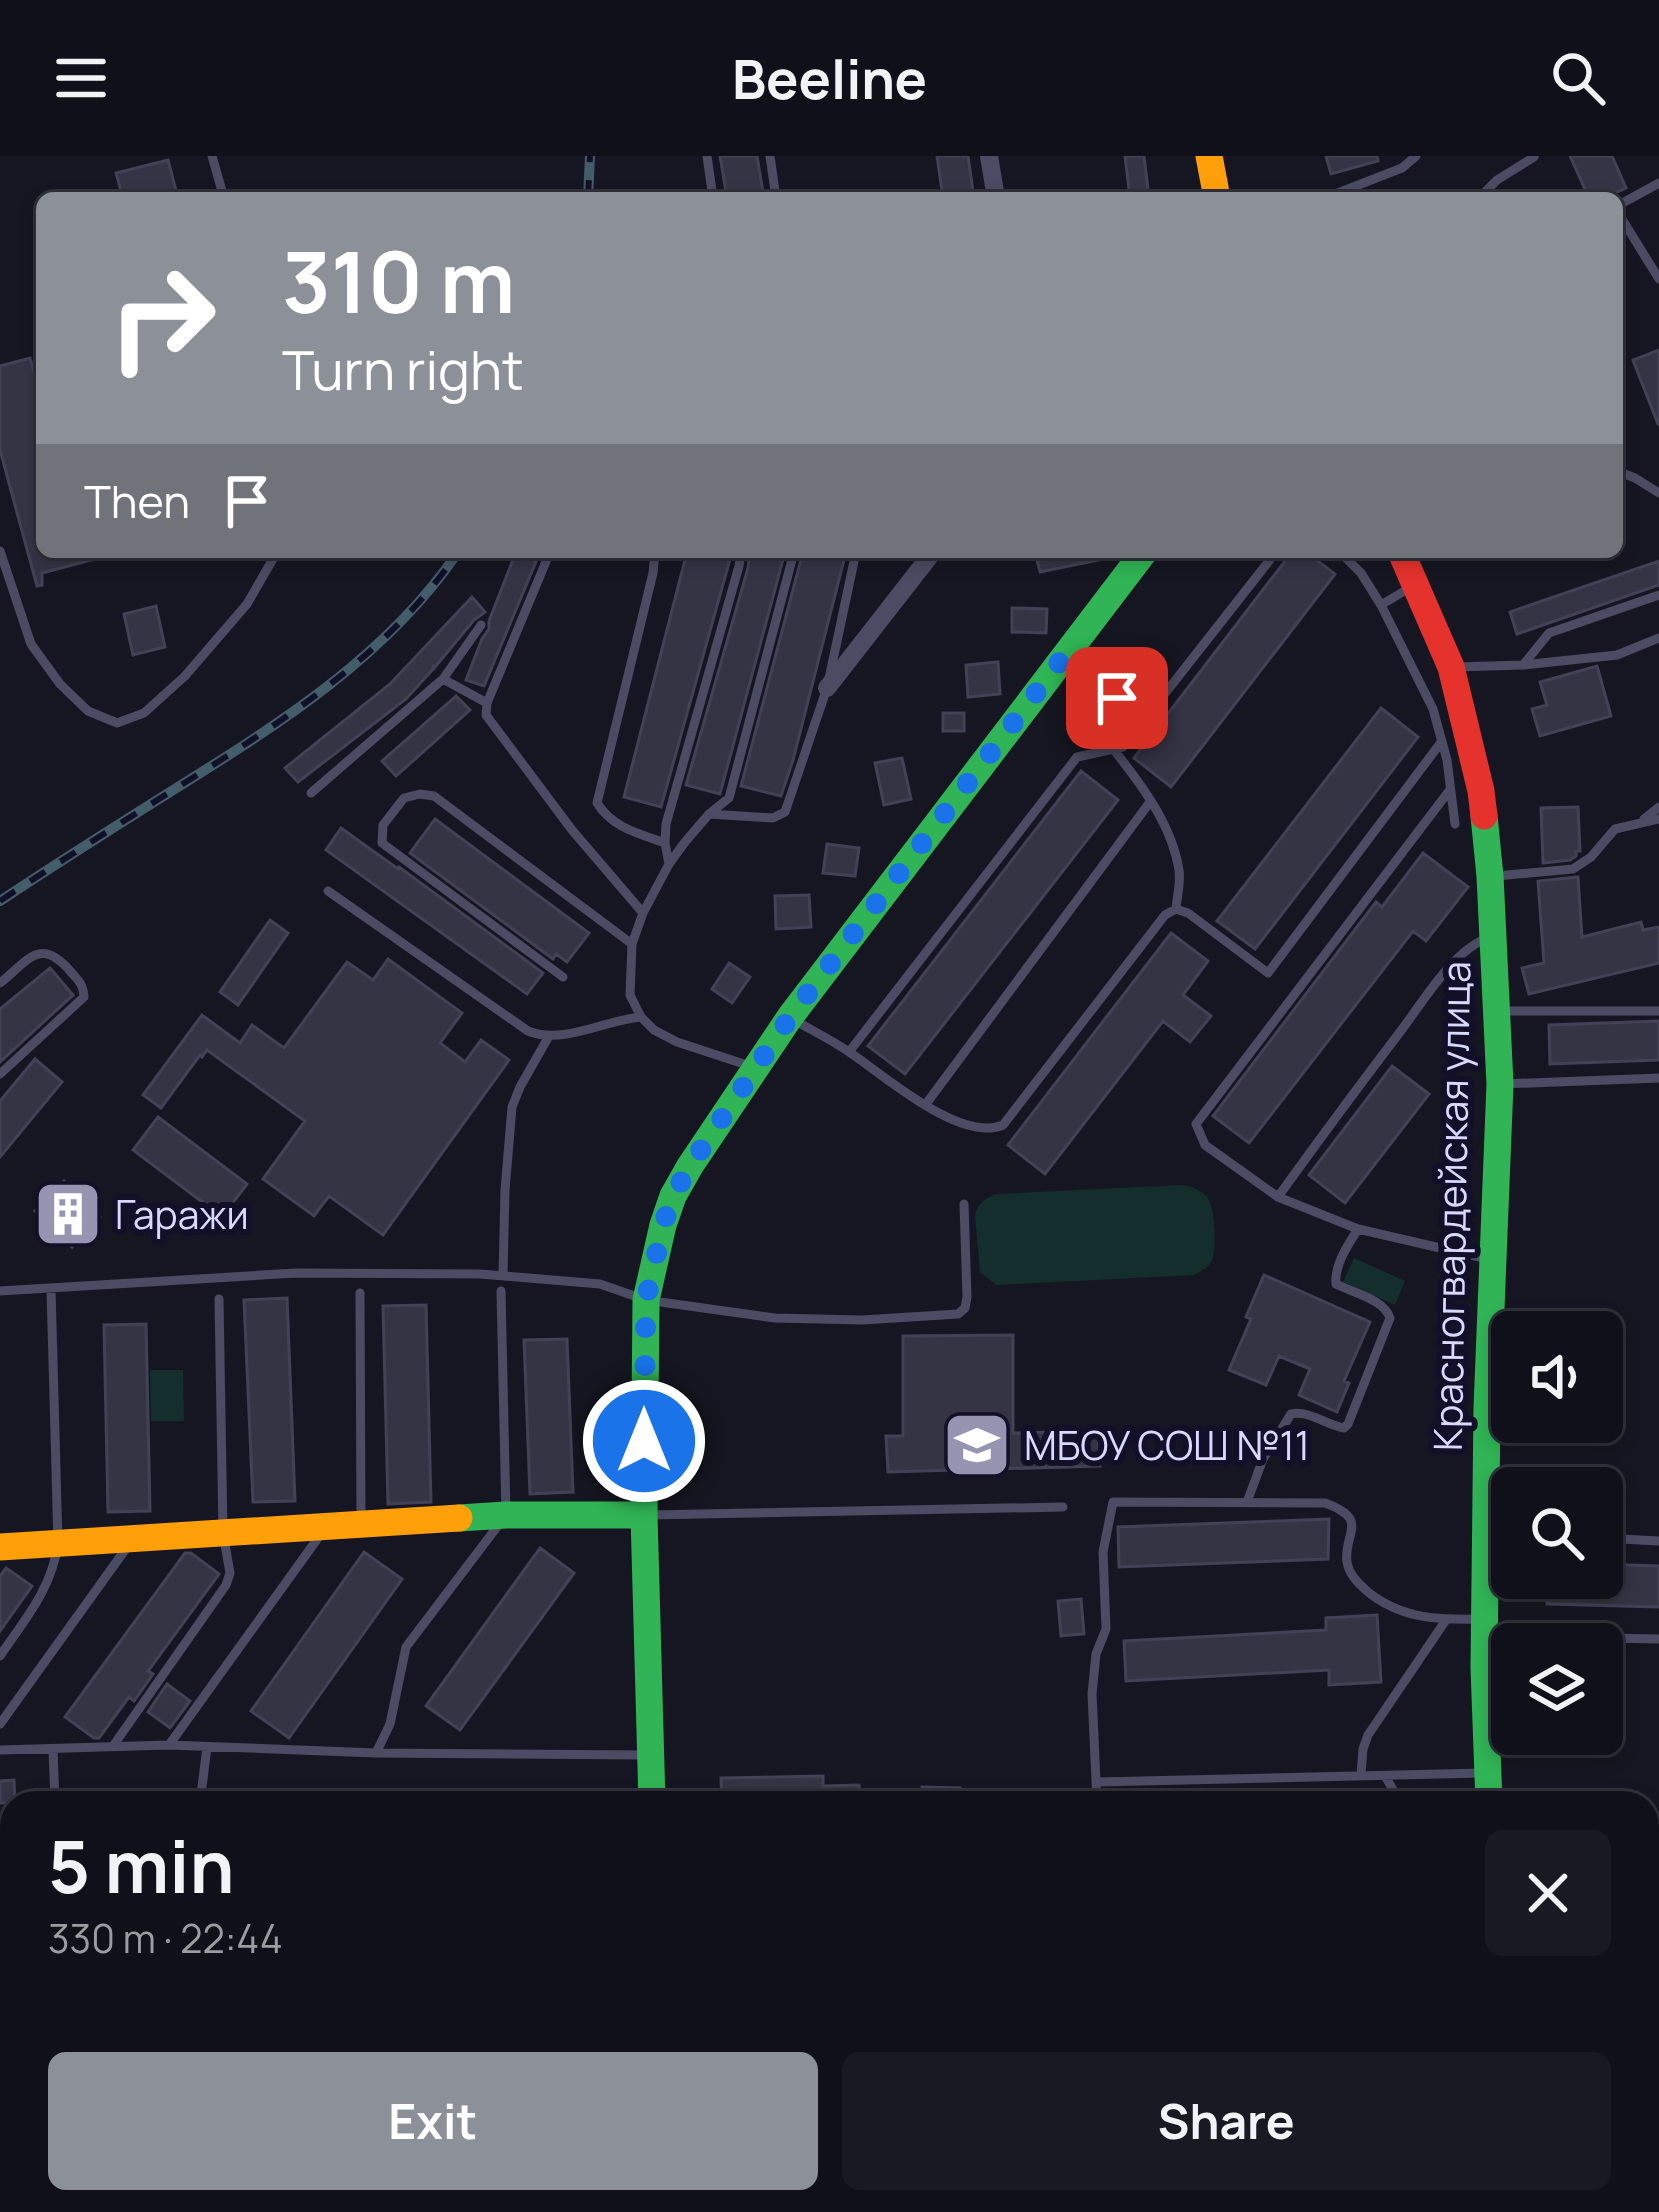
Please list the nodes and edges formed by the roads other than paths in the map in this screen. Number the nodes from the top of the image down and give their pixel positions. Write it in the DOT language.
graph roads {
  1 [pos="212,156"];
  2 [pos="707,156"];
  3 [pos="770,156"];
  4 [pos="989,156"];
  5 [pos="1209,156"];
  6 [pos="1416,156"];
  7 [pos="1534,157"];
  8 [pos="1659,183"];
  9 [pos="222,192"];
  10 [pos="712,192"];
  11 [pos="775,192"];
  12 [pos="995,192"];
  13 [pos="1215,192"];
  14 [pos="1340,192"];
  15 [pos="1485,192"];
  16 [pos="1623,204"];
  17 [pos="1623,218"];
  18 [pos="1659,279"];
  19 [pos="1623,473"];
  20 [pos="1659,493"];
  21 [pos="0,551"];
  22 [pos="274,558"];
  23 [pos="547,558"];
  24 [pos="654,558"];
  25 [pos="739,558"];
  26 [pos="792,558"];
  27 [pos="855,558"];
  28 [pos="928,558"];
  29 [pos="1139,558"];
  30 [pos="1271,558"];
  31 [pos="1346,558"];
  32 [pos="1404,558"];
  33 [pos="1416,584"];
  34 [pos="1659,595"];
  35 [pos="1381,604"];
  36 [pos="481,626"];
  37 [pos="1659,638"];
  38 [pos="1061,660"];
  39 [pos="1523,665"];
  40 [pos="1450,667"];
  41 [pos="443,679"];
  42 [pos="827,688"];
  43 [pos="487,703"];
  44 [pos="1145,718"];
  45 [pos="1442,741"];
  46 [pos="1114,750"];
  47 [pos="1450,791"];
  48 [pos="311,794"];
  49 [pos="1150,802"];
  50 [pos="1659,807"];
  51 [pos="709,814"];
  52 [pos="1659,820"];
  53 [pos="1640,823"];
  54 [pos="1455,824"];
  55 [pos="664,843"];
  56 [pos="669,864"];
  57 [pos="1490,876"];
  58 [pos="328,891"];
  59 [pos="1176,909"];
  60 [pos="643,913"];
  61 [pos="1494,936"];
  62 [pos="632,944"];
  63 [pos="563,977"];
  64 [pos="0,983"];
  65 [pos="1496,1011"];
  66 [pos="1659,1011"];
  67 [pos="641,1017"];
  68 [pos="790,1017"];
  69 [pos="549,1036"];
  70 [pos="850,1052"];
  71 [pos="755,1068"];
  72 [pos="0,1074"];
  73 [pos="1659,1078"];
  74 [pos="1500,1084"];
  75 [pos="926,1104"];
  76 [pos="1278,1197"];
  77 [pos="964,1204"];
  78 [pos="1358,1229"];
  79 [pos="1492,1260"];
  80 [pos="503,1276"];
  81 [pos="51,1289"];
  82 [pos="0,1291"];
  83 [pos="501,1292"];
  84 [pos="360,1293"];
  85 [pos="219,1300"];
  86 [pos="646,1300"];
  87 [pos="1497,1467"];
  88 [pos="1247,1502"];
  89 [pos="1063,1507"];
  90 [pos="644,1515"];
  91 [pos="506,1516"];
  92 [pos="361,1524"];
  93 [pos="326,1526"];
  94 [pos="223,1533"];
  95 [pos="133,1539"];
  96 [pos="1623,1539"];
  97 [pos="1659,1540"];
  98 [pos="58,1544"];
  99 [pos="0,1547"];
  100 [pos="1491,1583"];
  101 [pos="1446,1620"];
  102 [pos="1484,1627"];
  103 [pos="1659,1640"];
  104 [pos="0,1656"];
  105 [pos="0,1724"];
  106 [pos="169,1745"];
  107 [pos="112,1747"];
  108 [pos="207,1747"];
  109 [pos="53,1749"];
  110 [pos="0,1750"];
  111 [pos="376,1753"];
  112 [pos="652,1755"];
  113 [pos="1487,1773"];
  114 [pos="1361,1775"];
  115 [pos="1385,1776"];
  116 [pos="1096,1782"];
  117 [pos="55,1791"];
  118 [pos="202,1791"];
  119 [pos="652,1791"];
  120 [pos="1096,1791"];
  121 [pos="1394,1791"];
  122 [pos="1488,1791"];
  1 -- 9 [label="lane"];
  2 -- 10 [label="lane"];
  3 -- 11 [label="lane"];
  4 -- 12 [label="street"];
  5 -- 13 [label="street"];
  6 -- 14 [label="lane"];
  7 -- 15 [label="lane"];
  8 -- 16 [label="lane"];
  17 -- 18 [label="lane"];
  19 -- 20 [label="lane"];
  21 -- 22 [label="lane"];
  23 -- 43 [label="lane"];
  24 -- 55 [label="lane"];
  25 -- 55 [label="lane"];
  26 -- 51 [label="lane"];
  27 -- 42 [label="lane"];
  28 -- 42 [label="street"];
  29 -- 38 [label="street"];
  30 -- 44 [label="lane"];
  31 -- 35 [label="lane"];
  32 -- 33 [label="street, Красногвардейская улица"];
  33 -- 35 [label="lane"];
  33 -- 40 [label="street, Красногвардейская улица"];
  34 -- 39 [label="lane"];
  35 -- 45 [label="lane"];
  36 -- 41 [label="lane"];
  37 -- 39 [label="lane"];
  38 -- 44 [label="lane"];
  38 -- 68 [label="street"];
  39 -- 40 [label="lane"];
  40 -- 57 [label="street, Красногвардейская улица"];
  41 -- 43 [label="lane"];
  41 -- 48 [label="lane"];
  42 -- 51 [label="lane"];
  43 -- 60 [label="lane"];
  44 -- 46 [label="lane"];
  45 -- 47 [label="lane"];
  45 -- 59 [label="lane"];
  46 -- 49 [label="lane"];
  46 -- 70 [label="lane"];
  47 -- 54 [label="lane"];
  47 -- 76 [label="lane"];
  49 -- 59 [label="lane"];
  49 -- 75 [label="lane"];
  50 -- 53 [label="lane"];
  51 -- 56 [label="lane"];
  52 -- 53 [label="lane"];
  53 -- 57 [label="lane"];
  55 -- 56 [label="lane"];
  56 -- 60 [label="lane"];
  57 -- 61 [label="street, Красногвардейская улица"];
  58 -- 69 [label="lane"];
  59 -- 75 [label="lane"];
  60 -- 62 [label="lane"];
  61 -- 65 [label="street, Красногвардейская улица"];
  61 -- 76 [label="lane"];
  62 -- 63 [label="lane"];
  62 -- 67 [label="lane"];
  64 -- 72 [label="lane"];
  65 -- 66 [label="lane"];
  65 -- 74 [label="street, Красногвардейская улица"];
  67 -- 69 [label="lane"];
  67 -- 71 [label="lane"];
  68 -- 70 [label="lane"];
  68 -- 71 [label="street"];
  69 -- 80 [label="lane"];
  70 -- 75 [label="lane"];
  71 -- 86 [label="street"];
  73 -- 74 [label="lane"];
  74 -- 79 [label="street, Красногвардейская улица"];
  76 -- 78 [label="lane"];
  77 -- 86 [label="lane"];
  78 -- 79 [label="lane"];
  78 -- 88 [label="lane"];
  79 -- 87 [label="street, Красногвардейская улица"];
  80 -- 81 [label="lane"];
  80 -- 86 [label="lane"];
  81 -- 82 [label="lane"];
  81 -- 98 [label="lane"];
  83 -- 91 [label="lane"];
  84 -- 92 [label="lane"];
  85 -- 94 [label="lane"];
  86 -- 90 [label="street"];
  88 -- 101 [label="lane"];
  88 -- 116 [label="lane"];
  89 -- 90 [label="lane"];
  90 -- 91 [label="street"];
  90 -- 112 [label="street"];
  91 -- 92 [label="street"];
  91 -- 111 [label="lane"];
  92 -- 93 [label="street"];
  93 -- 94 [label="street"];
  93 -- 106 [label="lane"];
  94 -- 95 [label="street"];
  94 -- 107 [label="lane"];
  95 -- 98 [label="street"];
  95 -- 105 [label="lane"];
  96 -- 97 [label="lane"];
  98 -- 99 [label="street"];
  98 -- 104 [label="lane"];
  100 -- 102 [label="street, Красногвардейская улица"];
  101 -- 102 [label="lane"];
  101 -- 114 [label="lane"];
  102 -- 103 [label="lane"];
  102 -- 113 [label="street, Красногвардейская улица"];
  106 -- 107 [label="lane"];
  106 -- 108 [label="lane"];
  107 -- 109 [label="lane"];
  108 -- 111 [label="lane"];
  108 -- 118 [label="lane"];
  109 -- 110 [label="lane"];
  109 -- 117 [label="lane"];
  111 -- 112 [label="lane"];
  112 -- 119 [label="street"];
  113 -- 115 [label="lane"];
  113 -- 122 [label="street, Красногвардейская улица"];
  114 -- 115 [label="lane"];
  114 -- 116 [label="lane"];
  115 -- 121 [label="lane"];
  116 -- 120 [label="lane"];
}
